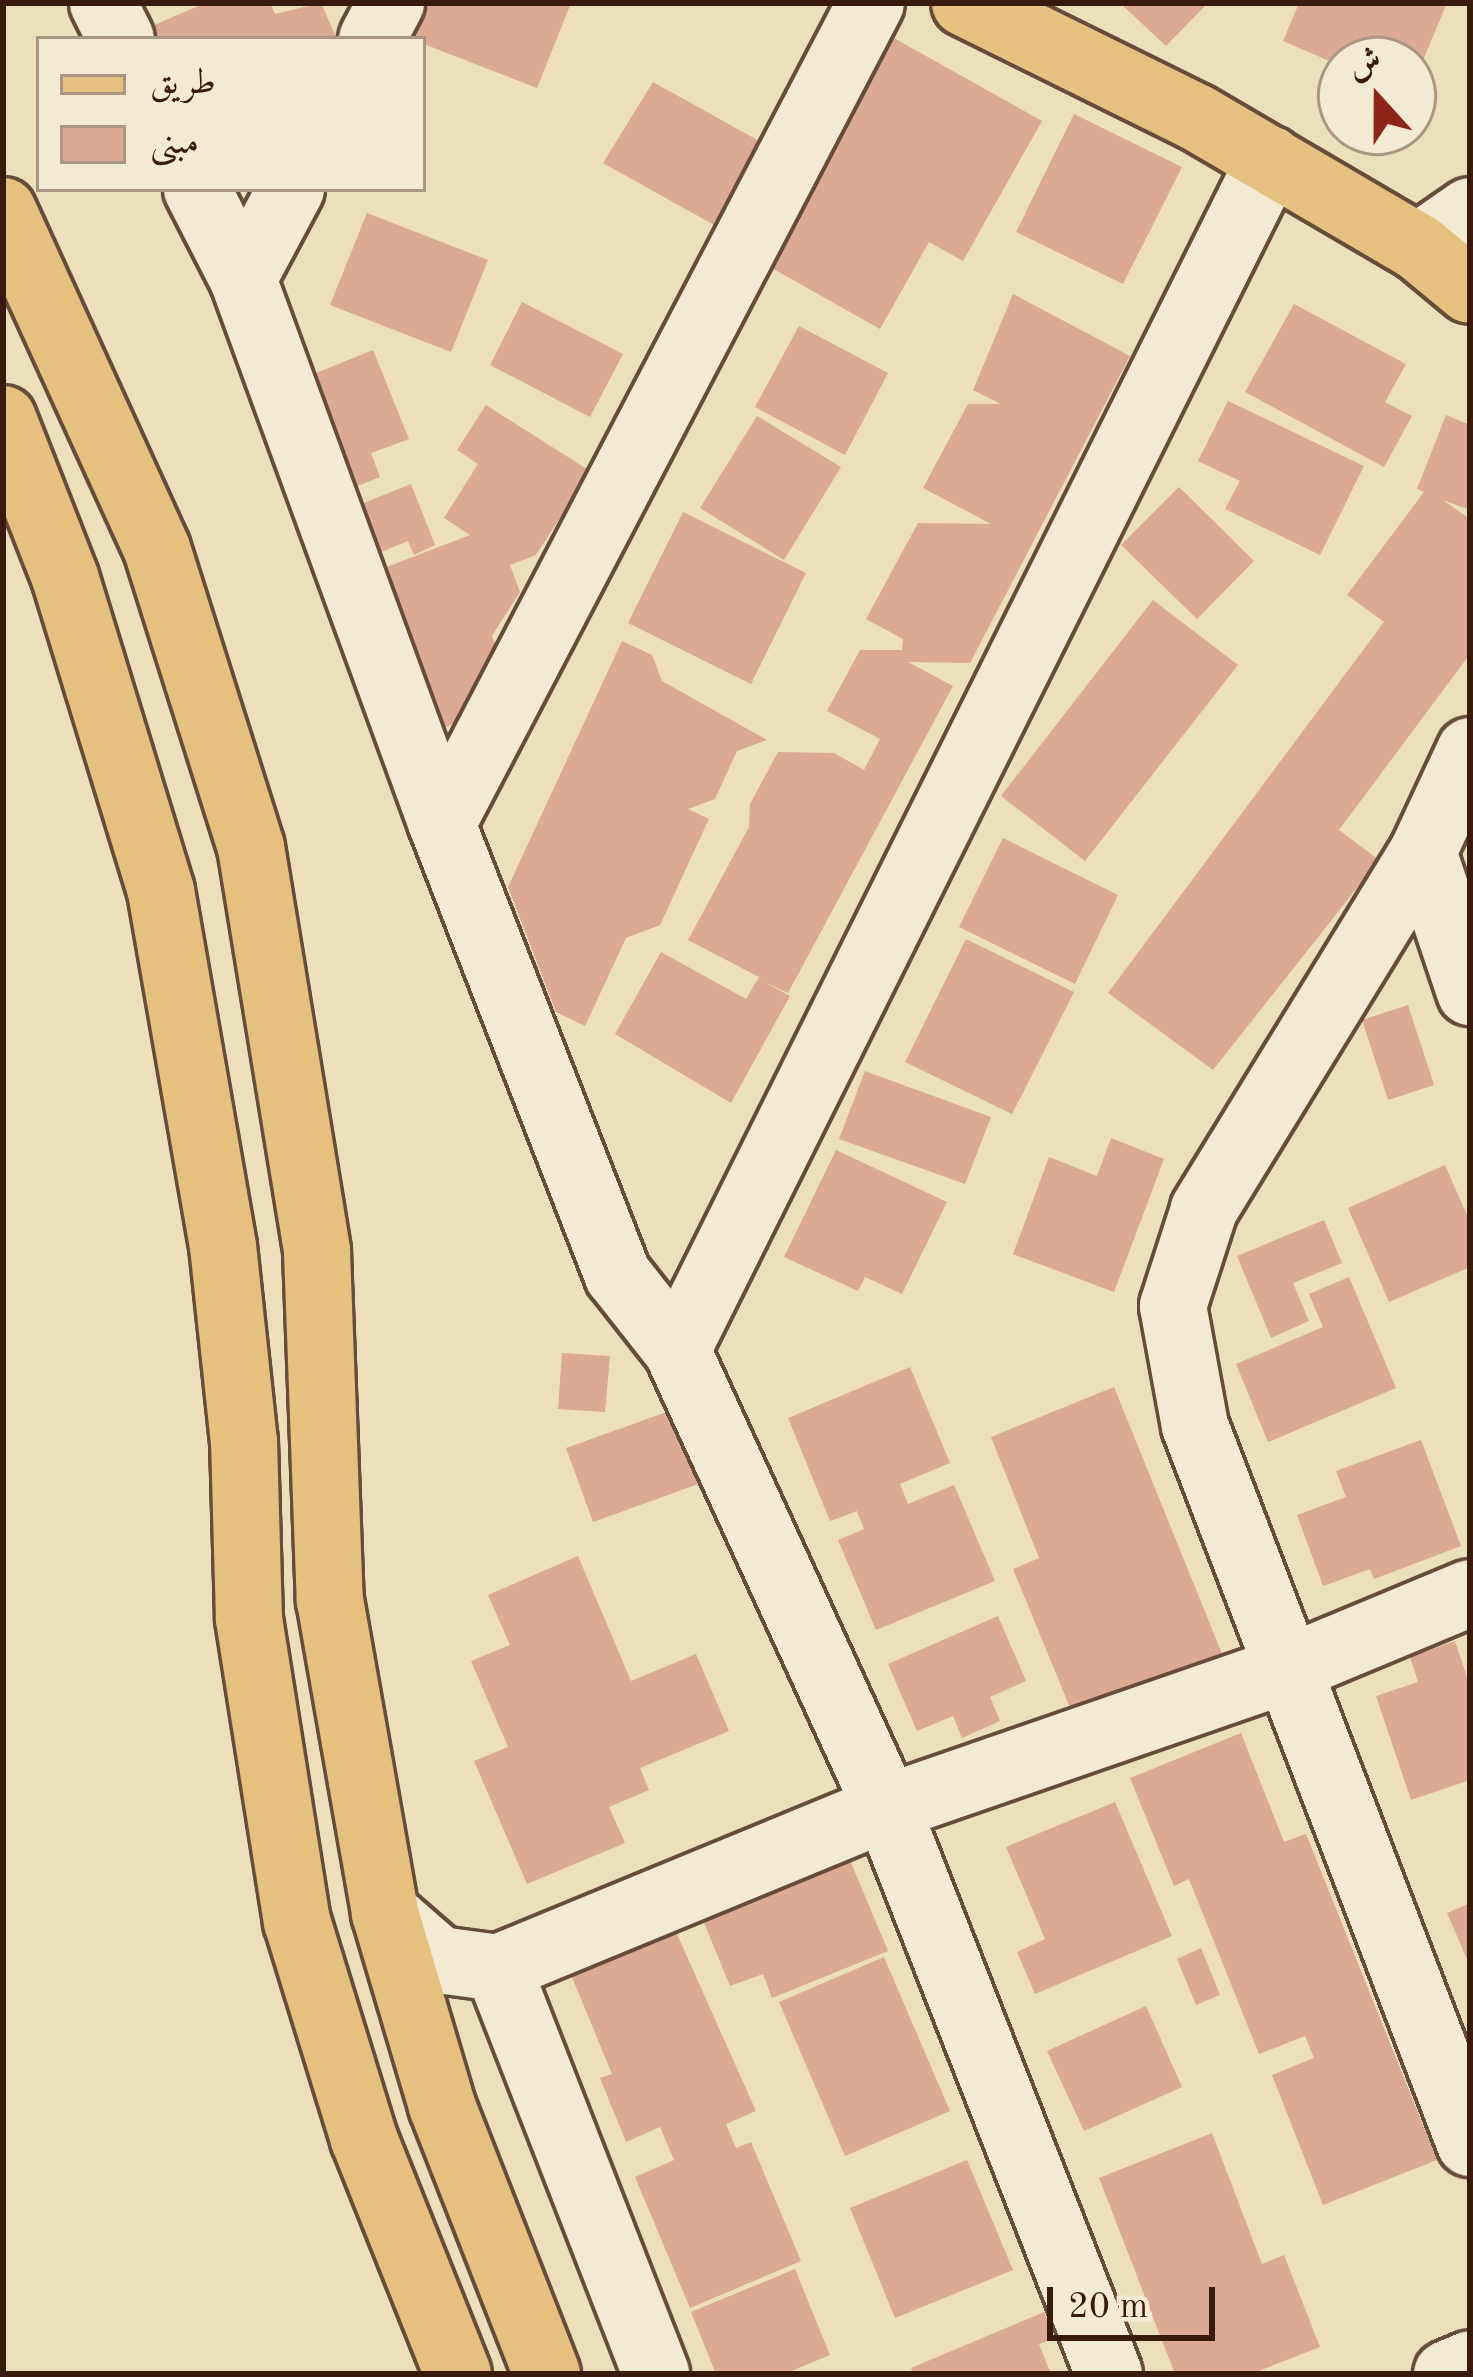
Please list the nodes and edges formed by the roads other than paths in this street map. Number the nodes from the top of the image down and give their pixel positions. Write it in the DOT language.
graph roads {
  1 [pos="103,3"];
  2 [pos="392,3"];
  3 [pos="871,3"];
  4 [pos="976,7"];
  5 [pos="120,36"];
  6 [pos="374,36"];
  7 [pos="1270,160"];
  8 [pos="199,192"];
  9 [pos="289,192"];
  10 [pos="3,211"];
  11 [pos="1444,229"];
  12 [pos="243,279"];
  13 [pos="1470,290"];
  14 [pos="3,419"];
  15 [pos="1470,751"];
  16 [pos="442,824"];
  17 [pos="1423,852"];
  18 [pos="1470,992"];
  19 [pos="677,1350"];
  20 [pos="1470,1593"];
  21 [pos="1285,1670"];
  22 [pos="886,1808"];
  23 [pos="385,1913"];
  24 [pos="498,1968"];
  25 [pos="1470,2143"];
  26 [pos="1470,2365"];
  27 [pos="458,2374"];
  28 [pos="547,2374"];
  29 [pos="656,2374"];
  30 [pos="1108,2374"];
  31 [pos="1447,2374"];
  1 -- 5 [label="street"];
  2 -- 6 [label="street"];
  3 -- 16 [label="street"];
  4 -- 7 [label="main road"];
  7 -- 11 [label="main road"];
  7 -- 19 [label="street"];
  8 -- 12 [label="street"];
  9 -- 12 [label="street"];
  10 -- 23 [label="main road"];
  11 -- 13 [label="main road"];
  12 -- 16 [label="street"];
  14 -- 27 [label="main road"];
  15 -- 17 [label="street"];
  16 -- 19 [label="street"];
  17 -- 18 [label="street"];
  17 -- 21 [label="street"];
  19 -- 22 [label="street"];
  20 -- 21 [label="street"];
  21 -- 22 [label="street"];
  21 -- 25 [label="street"];
  22 -- 24 [label="street"];
  22 -- 30 [label="street"];
  23 -- 24 [label="street"];
  23 -- 28 [label="main road"];
  24 -- 29 [label="street"];
  26 -- 31 [label="street"];
}
